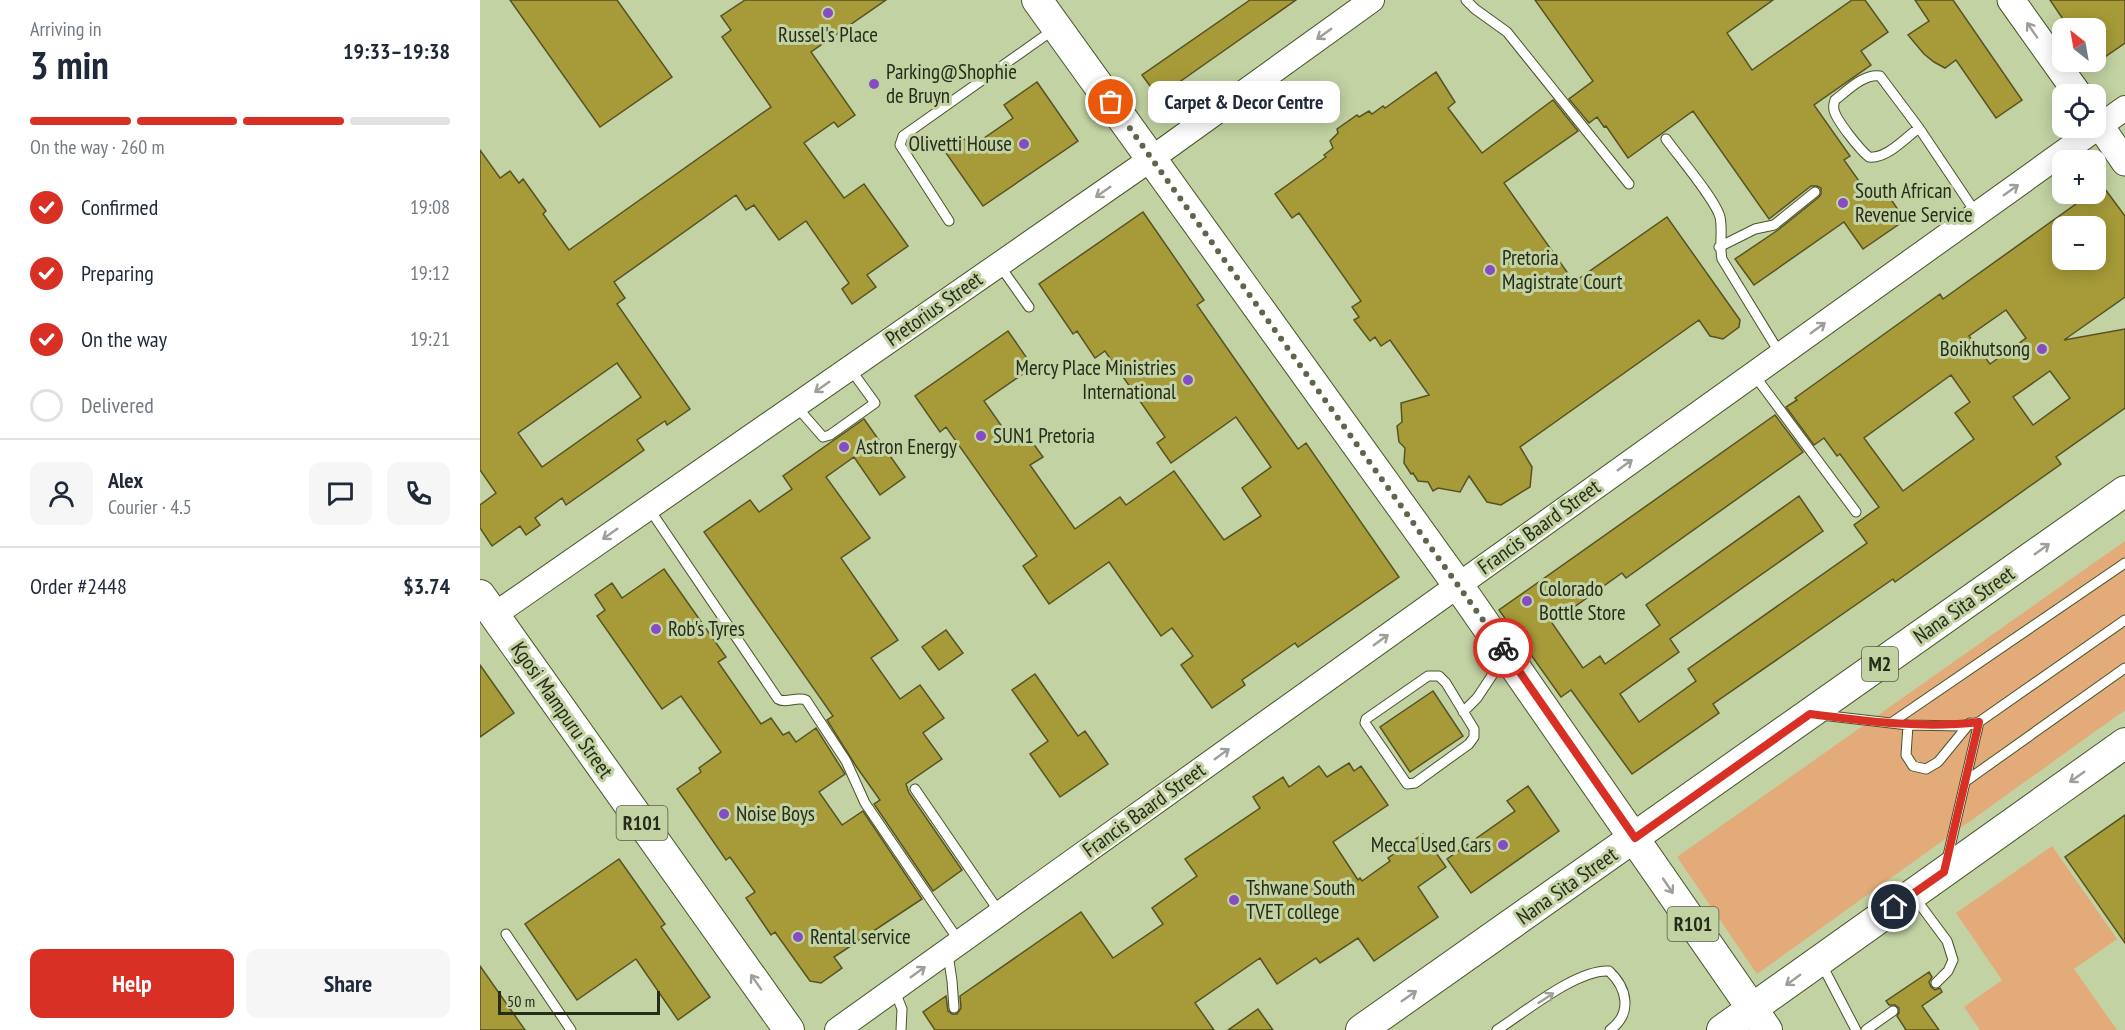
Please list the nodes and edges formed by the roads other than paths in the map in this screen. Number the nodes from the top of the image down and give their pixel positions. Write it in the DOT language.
graph roads {
  1 [pos="1037,0"];
  2 [pos="1372,0"];
  3 [pos="1466,0"];
  4 [pos="2011,0"];
  5 [pos="1057,27"];
  6 [pos="2071,84"];
  7 [pos="2125,108"];
  8 [pos="2106,119"];
  9 [pos="1919,128"];
  10 [pos="2106,135"];
  11 [pos="2078,138"];
  12 [pos="1666,140"];
  13 [pos="1151,159"];
  14 [pos="2125,162"];
  15 [pos="1629,184"];
  16 [pos="1815,192"];
  17 [pos="1977,214"];
  18 [pos="949,221"];
  19 [pos="1719,248"];
  20 [pos="999,264"];
  21 [pos="1029,307"];
  22 [pos="1781,354"];
  23 [pos="849,368"];
  24 [pos="1754,374"];
  25 [pos="796,405"];
  26 [pos="2125,491"];
  27 [pos="648,508"];
  28 [pos="1856,512"];
  29 [pos="2125,563"];
  30 [pos="1458,585"];
  31 [pos="487,605"];
  32 [pos="2125,620"];
  33 [pos="1507,654"];
  34 [pos="2125,668"];
  35 [pos="1463,712"];
  36 [pos="1810,714"];
  37 [pos="1891,723"];
  38 [pos="1975,723"];
  39 [pos="1908,725"];
  40 [pos="2125,743"];
  41 [pos="1966,781"];
  42 [pos="915,789"];
  43 [pos="1635,838"];
  44 [pos="1944,872"];
  45 [pos="1913,894"];
  46 [pos="1000,914"];
  47 [pos="506,934"];
  48 [pos="954,946"];
  49 [pos="1820,960"];
  50 [pos="1936,983"];
  51 [pos="894,989"];
  52 [pos="954,1008"];
  53 [pos="1893,1011"];
  54 [pos="1759,1020"];
  55 [pos="571,1030"];
  56 [pos="789,1030"];
  57 [pos="837,1030"];
  58 [pos="901,1030"];
  59 [pos="1361,1030"];
  60 [pos="1497,1030"];
  61 [pos="1610,1030"];
  62 [pos="1722,1030"];
  63 [pos="1856,1030"];
  64 [pos="1866,1030"];
  1 -- 5 [label="main road, R101"];
  2 -- 13 [label="street, Pretorius Street, one-way"];
  3 -- 15 [label="lane"];
  6 -- 4 [label="main road, one-way"];
  5 -- 13 [label="main road, R101"];
  5 -- 18 [label="lane"];
  7 -- 8 [label="street, Francis Baard Street"];
  9 -- 9 [label="lane"];
  9 -- 17 [label="lane"];
  10 -- 14 [label="main road"];
  17 -- 11 [label="street, Francis Baard Street, one-way"];
  12 -- 19 [label="lane"];
  13 -- 20 [label="street, Pretorius Street, one-way"];
  13 -- 30 [label="main road, R101"];
  16 -- 19 [label="lane"];
  22 -- 17 [label="street, Francis Baard Street, one-way"];
  19 -- 22 [label="lane"];
  20 -- 21 [label="lane"];
  20 -- 23 [label="street, Pretorius Street"];
  22 -- 24 [label="street, Francis Baard Street"];
  23 -- 25 [label="street, Pretorius Street, one-way"];
  23 -- 25 [label="lane"];
  24 -- 28 [label="lane"];
  30 -- 24 [label="street, Francis Baard Street, one-way"];
  25 -- 27 [label="street, Pretorius Street"];
  36 -- 26 [label="main road, Nana Sita Street / M2, one-way"];
  27 -- 31 [label="street, Pretorius Street, one-way"];
  27 -- 48 [label="lane"];
  29 -- 37 [label="lane"];
  30 -- 33 [label="main road, R101"];
  46 -- 30 [label="street, Francis Baard Street, one-way"];
  56 -- 31 [label="main road, Kgosi Mampuru Street / R101, one-way"];
  32 -- 38 [label="lane"];
  33 -- 35 [label="lane"];
  33 -- 43 [label="main road, R101"];
  34 -- 41 [label="lane"];
  35 -- 35 [label="lane"];
  36 -- 37 [label="lane"];
  36 -- 43 [label="main road, Nana Sita Street / M2"];
  37 -- 39 [label="lane"];
  38 -- 39 [label="lane"];
  38 -- 39 [label="lane"];
  38 -- 41 [label="lane"];
  40 -- 44 [label="main road, one-way"];
  41 -- 44 [label="lane"];
  42 -- 46 [label="lane"];
  43 -- 54 [label="main road, R101, one-way"];
  59 -- 43 [label="main road, Nana Sita Street / M2, one-way"];
  44 -- 45 [label="main road"];
  45 -- 49 [label="main road"];
  45 -- 50 [label="lane"];
  46 -- 48 [label="street, Francis Baard Street"];
  47 -- 55 [label="lane"];
  51 -- 48 [label="street, Francis Baard Street, one-way"];
  48 -- 52 [label="lane"];
  49 -- 54 [label="main road, one-way"];
  49 -- 63 [label="lane"];
  51 -- 57 [label="street, Francis Baard Street"];
  51 -- 58 [label="lane"];
  53 -- 64 [label="lane"];
  54 -- 62 [label="main road"];
  60 -- 61 [label="lane, one-way"];
}
